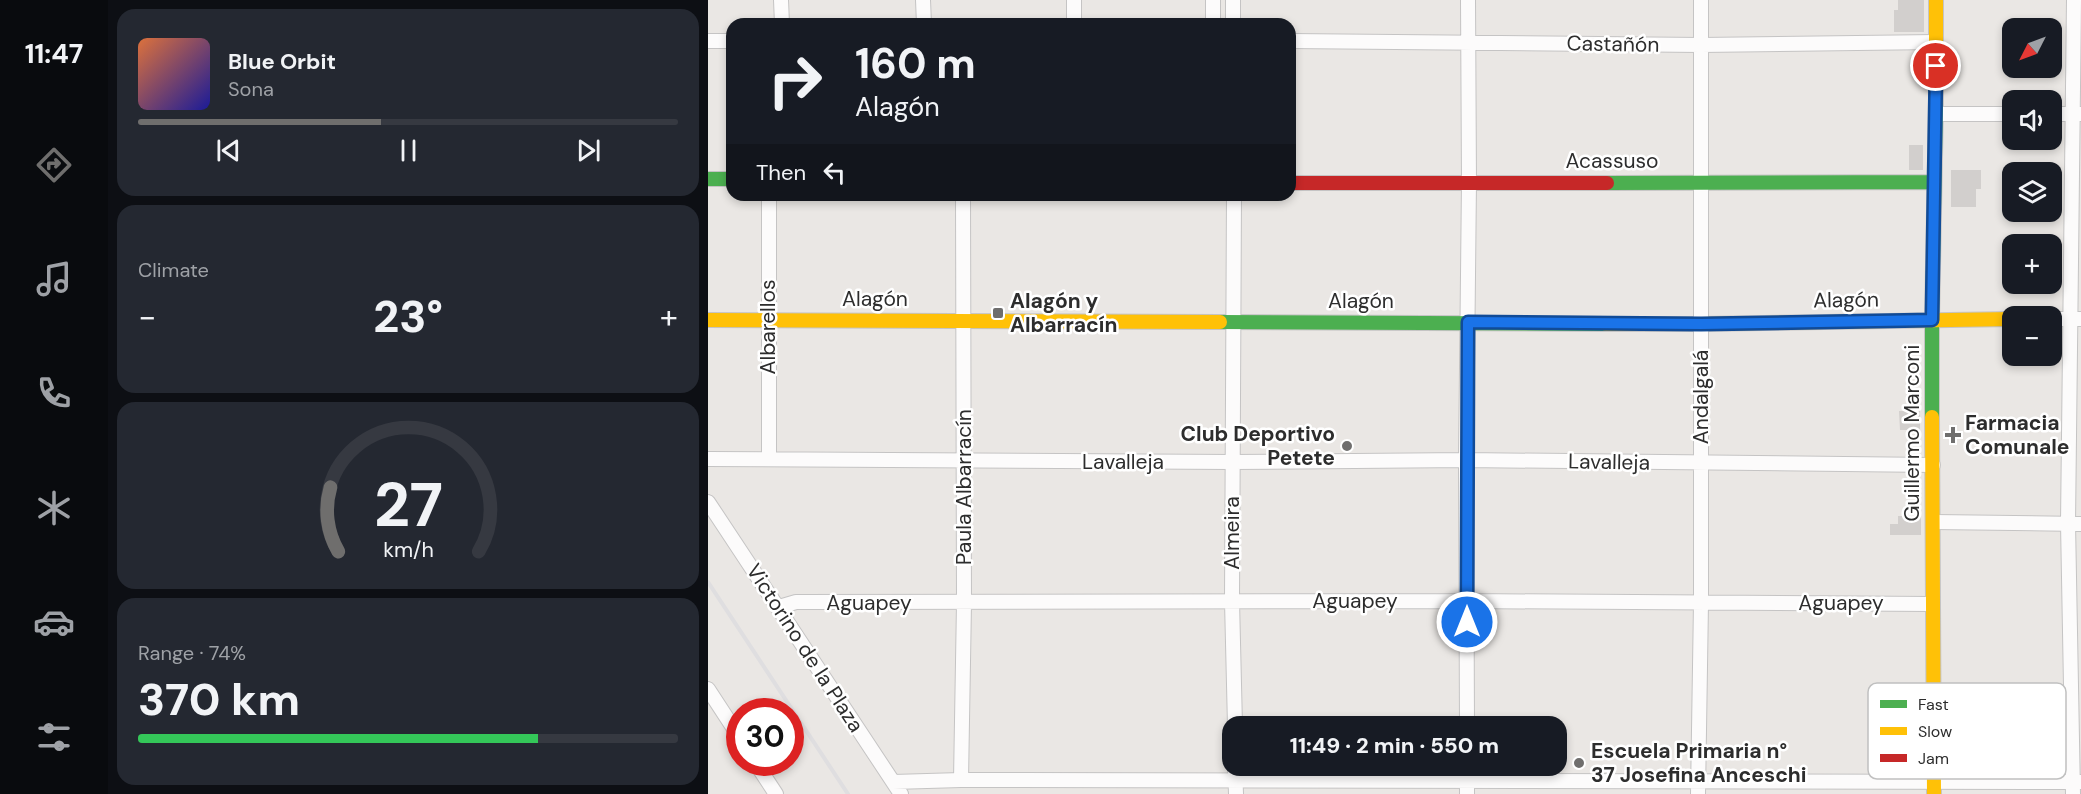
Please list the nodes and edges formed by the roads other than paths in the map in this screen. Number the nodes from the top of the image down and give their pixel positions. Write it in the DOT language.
graph roads {
  1 [pos="781,0"];
  2 [pos="923,0"];
  3 [pos="1074,0"];
  4 [pos="1213,0"];
  5 [pos="1233,0"];
  6 [pos="1468,0"];
  7 [pos="1701,0"];
  8 [pos="1936,0"];
  9 [pos="2074,0"];
  10 [pos="782,18"];
  11 [pos="924,18"];
  12 [pos="1074,18"];
  13 [pos="1213,18"];
  14 [pos="1233,18"];
  15 [pos="708,41"];
  16 [pos="726,41"];
  17 [pos="1296,41"];
  18 [pos="1467,42"];
  19 [pos="1936,42"];
  20 [pos="1701,45"];
  21 [pos="1936,114"];
  22 [pos="2002,114"];
  23 [pos="2077,114"];
  24 [pos="708,179"];
  25 [pos="726,179"];
  26 [pos="1469,182"];
  27 [pos="1702,182"];
  28 [pos="1934,182"];
  29 [pos="1296,183"];
  30 [pos="769,201"];
  31 [pos="963,201"];
  32 [pos="1234,201"];
  33 [pos="2002,319"];
  34 [pos="2075,319"];
  35 [pos="708,320"];
  36 [pos="768,320"];
  37 [pos="964,320"];
  38 [pos="1932,320"];
  39 [pos="1234,321"];
  40 [pos="1468,322"];
  41 [pos="1701,324"];
  42 [pos="708,459"];
  43 [pos="770,459"];
  44 [pos="1466,460"];
  45 [pos="964,461"];
  46 [pos="1232,462"];
  47 [pos="1700,462"];
  48 [pos="1933,465"];
  49 [pos="708,502"];
  50 [pos="1934,522"];
  51 [pos="2074,523"];
  52 [pos="1232,601"];
  53 [pos="1467,601"];
  54 [pos="964,603"];
  55 [pos="1701,603"];
  56 [pos="1932,604"];
  57 [pos="779,607"];
  58 [pos="1933,683"];
  59 [pos="708,689"];
  60 [pos="1235,716"];
  61 [pos="1467,716"];
  62 [pos="726,717"];
  63 [pos="764,776"];
  64 [pos="1405,776"];
  65 [pos="1467,776"];
  66 [pos="1529,776"];
  67 [pos="961,780"];
  68 [pos="893,782"];
  69 [pos="2075,786"];
  70 [pos="1236,787"];
  71 [pos="1698,787"];
  72 [pos="1934,788"];
  73 [pos="774,793"];
  74 [pos="901,794"];
  75 [pos="1467,794"];
  1 -- 10 [label="street"];
  2 -- 11 [label="street"];
  3 -- 12 [label="street"];
  4 -- 13 [label="street"];
  5 -- 14 [label="street"];
  6 -- 18 [label="street"];
  7 -- 20 [label="street, Andalgalá"];
  8 -- 19 [label="street, Guillermo Marconi"];
  9 -- 23 [label="street"];
  15 -- 16 [label="street"];
  17 -- 18 [label="street, Castañón"];
  18 -- 20 [label="street, Castañón"];
  18 -- 26 [label="street"];
  19 -- 20 [label="street, Castañón"];
  19 -- 21 [label="street, Guillermo Marconi"];
  20 -- 27 [label="street, Andalgalá"];
  21 -- 22 [label="street"];
  21 -- 28 [label="street, Guillermo Marconi"];
  23 -- 34 [label="street"];
  24 -- 25 [label="street"];
  26 -- 27 [label="street, Acassuso"];
  26 -- 29 [label="street, Acassuso"];
  26 -- 40 [label="street"];
  27 -- 28 [label="street, Acassuso"];
  27 -- 41 [label="street, Andalgalá"];
  28 -- 38 [label="street, Guillermo Marconi"];
  30 -- 36 [label="street, Albarellos"];
  31 -- 37 [label="street, Paula Albarracín"];
  32 -- 39 [label="street, Almeira"];
  33 -- 38 [label="street, Alagón"];
  34 -- 51 [label="street"];
  35 -- 36 [label="street, Alagón"];
  36 -- 37 [label="street, Alagón"];
  36 -- 43 [label="street, Albarellos"];
  37 -- 39 [label="street, Alagón"];
  37 -- 45 [label="street, Paula Albarracín"];
  38 -- 41 [label="street, Alagón"];
  38 -- 48 [label="street, Guillermo Marconi"];
  39 -- 40 [label="street, Alagón"];
  39 -- 46 [label="street, Almeira"];
  40 -- 41 [label="street, Alagón"];
  40 -- 44 [label="street"];
  41 -- 47 [label="street, Andalgalá"];
  42 -- 43 [label="street, Lavalleja"];
  43 -- 45 [label="street, Lavalleja"];
  44 -- 46 [label="street, Lavalleja"];
  44 -- 47 [label="street, Lavalleja"];
  44 -- 53 [label="street"];
  45 -- 46 [label="street, Lavalleja"];
  45 -- 54 [label="street, Paula Albarracín"];
  46 -- 52 [label="street, Almeira"];
  47 -- 48 [label="street, Lavalleja"];
  47 -- 55 [label="street, Andalgalá"];
  48 -- 50 [label="street, Guillermo Marconi"];
  49 -- 57 [label="street, Victorino de la Plaza"];
  50 -- 51 [label="street"];
  50 -- 56 [label="street, Guillermo Marconi"];
  51 -- 69 [label="street"];
  52 -- 53 [label="street, Aguapey"];
  52 -- 54 [label="street, Aguapey"];
  52 -- 60 [label="street, Almeira"];
  53 -- 55 [label="street, Aguapey"];
  53 -- 61 [label="street"];
  54 -- 57 [label="street, Aguapey"];
  54 -- 67 [label="street, Paula Albarracín"];
  55 -- 56 [label="street, Aguapey"];
  55 -- 71 [label="street, Andalgalá"];
  56 -- 58 [label="street, Guillermo Marconi"];
  57 -- 68 [label="street, Victorino de la Plaza"];
  59 -- 62 [label="street"];
  63 -- 73 [label="street"];
  64 -- 70 [label="street"];
  65 -- 75 [label="street"];
  66 -- 71 [label="street"];
  67 -- 68 [label="street"];
  67 -- 70 [label="street"];
  68 -- 74 [label="street, Victorino de la Plaza"];
  69 -- 72 [label="street"];
  71 -- 72 [label="street"];
}
